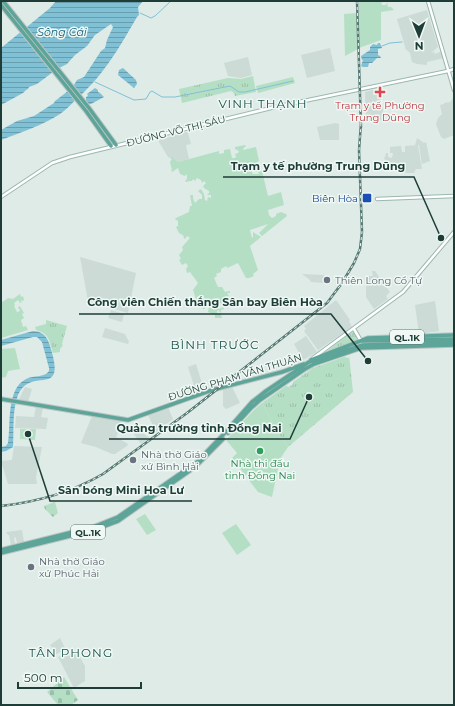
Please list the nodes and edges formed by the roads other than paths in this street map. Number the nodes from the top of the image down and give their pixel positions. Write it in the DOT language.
graph roads {
  1 [pos="3,1"];
  2 [pos="428,1"];
  3 [pos="4,6"];
  4 [pos="454,69"];
  5 [pos="448,71"];
  6 [pos="454,90"];
  7 [pos="113,146"];
  8 [pos="454,196"];
  9 [pos="1,197"];
  10 [pos="377,199"];
  11 [pos="454,232"];
  12 [pos="354,329"];
  13 [pos="454,336"];
  14 [pos="454,340"];
  15 [pos="429,341"];
  16 [pos="362,345"];
  17 [pos="454,345"];
  18 [pos="320,355"];
  19 [pos="310,362"];
  20 [pos="282,372"];
  21 [pos="287,379"];
  22 [pos="1,399"];
  23 [pos="1,551"];
  1 -- 3 [label="main road"];
  2 -- 5 [label="main road"];
  3 -- 7 [label="main road"];
  4 -- 5 [label="main road, ĐƯỜNG VÕ THỊ SÁU"];
  5 -- 6 [label="main road"];
  5 -- 7 [label="main road, ĐƯỜNG VÕ THỊ SÁU"];
  7 -- 9 [label="main road, ĐƯỜNG VÕ THỊ SÁU"];
  8 -- 10 [label="main road"];
  11 -- 12 [label="main road"];
  12 -- 16 [label="main road"];
  12 -- 18 [label="main road"];
  13 -- 15 [label="main road, QL.1K"];
  14 -- 15 [label="main road, QL.1K"];
  15 -- 16 [label="main road, QL.1K"];
  15 -- 16 [label="main road, QL.1K"];
  15 -- 17 [label="main road, QL.1K"];
  16 -- 18 [label="main road, QL.1K"];
  16 -- 19 [label="main road, QL.1K"];
  16 -- 21 [label="main road, QL.1K"];
  18 -- 19 [label="main road, QL.1K"];
  19 -- 20 [label="main road, ĐƯỜNG PHẠM VĂN THUẬN"];
  19 -- 21 [label="main road, QL.1K"];
  20 -- 21 [label="main road"];
  20 -- 22 [label="main road, ĐƯỜNG PHẠM VĂN THUẬN"];
  21 -- 23 [label="main road, QL.1K"];
}
